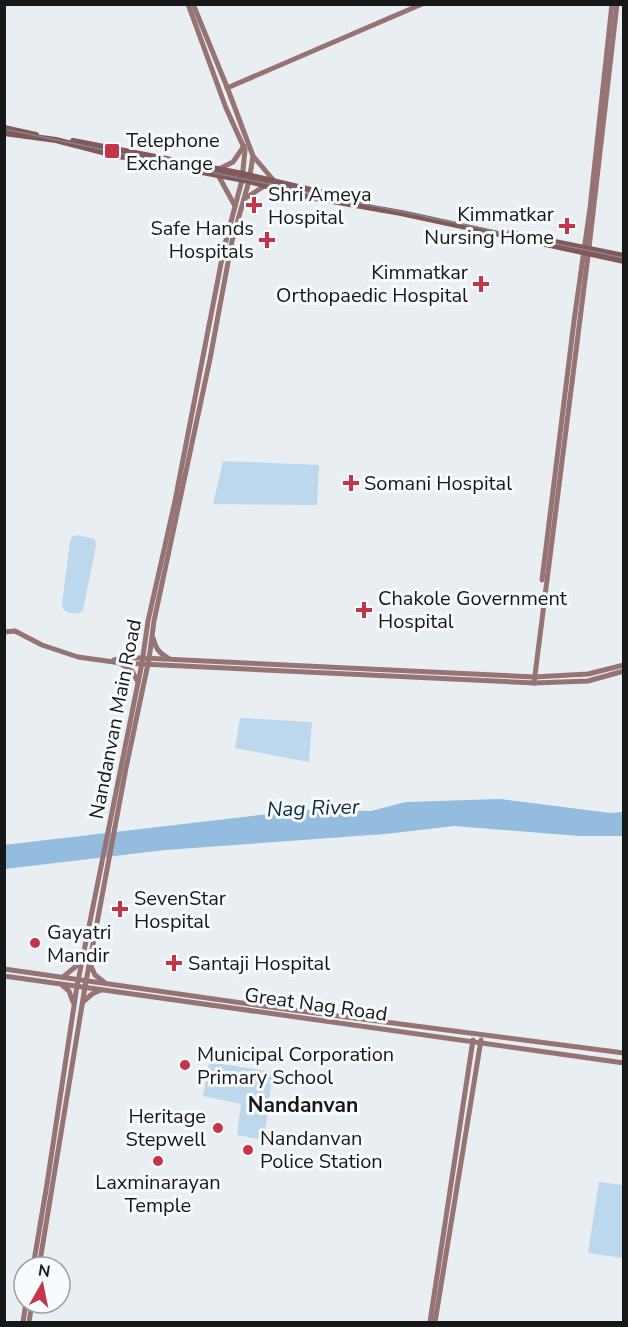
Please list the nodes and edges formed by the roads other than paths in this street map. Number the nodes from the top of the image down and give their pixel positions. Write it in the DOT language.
graph roads {
  1 [pos="188,4"];
  2 [pos="193,4"];
  3 [pos="422,4"];
  4 [pos="615,4"];
  5 [pos="227,87"];
  6 [pos="219,91"];
  7 [pos="4,128"];
  8 [pos="4,134"];
  9 [pos="244,146"];
  10 [pos="253,156"];
  11 [pos="218,172"];
  12 [pos="246,177"];
  13 [pos="275,182"];
  14 [pos="266,185"];
  15 [pos="244,200"];
  16 [pos="235,206"];
  17 [pos="586,250"];
  18 [pos="624,256"];
  19 [pos="624,261"];
  20 [pos="4,632"];
  21 [pos="152,634"];
  22 [pos="171,660"];
  23 [pos="112,661"];
  24 [pos="145,661"];
  25 [pos="121,663"];
  26 [pos="624,665"];
  27 [pos="624,671"];
  28 [pos="532,680"];
  29 [pos="138,682"];
  30 [pos="112,828"];
  31 [pos="106,861"];
  32 [pos="82,961"];
  33 [pos="89,962"];
  34 [pos="4,969"];
  35 [pos="4,976"];
  36 [pos="63,977"];
  37 [pos="78,979"];
  38 [pos="86,980"];
  39 [pos="104,982"];
  40 [pos="61,984"];
  41 [pos="77,986"];
  42 [pos="85,987"];
  43 [pos="102,990"];
  44 [pos="74,1003"];
  45 [pos="82,1004"];
  46 [pos="474,1034"];
  47 [pos="481,1035"];
  48 [pos="473,1042"];
  49 [pos="480,1042"];
  50 [pos="624,1053"];
  51 [pos="624,1063"];
  52 [pos="35,1255"];
  53 [pos="41,1255"];
  54 [pos="430,1323"];
  55 [pos="435,1323"];
  1 -- 6 [label="main road, Nandanvan Main Road"];
  2 -- 5 [label="main road"];
  3 -- 5 [label="main road"];
  4 -- 17 [label="main road"];
  5 -- 6 [label="main road"];
  5 -- 10 [label="main road"];
  6 -- 9 [label="main road, Nandanvan Main Road"];
  7 -- 11 [label="main road"];
  8 -- 11 [label="main road"];
  9 -- 11 [label="main road"];
  9 -- 12 [label="main road, Nandanvan Main Road"];
  10 -- 12 [label="main road"];
  10 -- 13 [label="main road"];
  11 -- 12 [label="main road"];
  11 -- 16 [label="main road"];
  12 -- 13 [label="main road"];
  12 -- 14 [label="main road"];
  12 -- 15 [label="main road"];
  12 -- 16 [label="main road, Nandanvan Main Road"];
  13 -- 17 [label="main road"];
  14 -- 15 [label="main road"];
  14 -- 17 [label="main road"];
  15 -- 21 [label="main road"];
  16 -- 24 [label="main road, Nandanvan Main Road"];
  17 -- 18 [label="main road"];
  17 -- 19 [label="main road"];
  17 -- 28 [label="main road"];
  20 -- 23 [label="main road"];
  21 -- 22 [label="main road"];
  21 -- 24 [label="main road"];
  22 -- 24 [label="main road"];
  22 -- 28 [label="main road"];
  23 -- 24 [label="main road"];
  23 -- 25 [label="main road"];
  24 -- 25 [label="main road"];
  24 -- 28 [label="main road"];
  24 -- 29 [label="main road, Nandanvan Main Road"];
  24 -- 30 [label="main road"];
  25 -- 29 [label="main road"];
  26 -- 28 [label="main road"];
  27 -- 28 [label="main road"];
  29 -- 30 [label="main road, Nandanvan Main Road"];
  30 -- 31 [label="main road, Nandanvan Main Road"];
  31 -- 32 [label="main road, Nandanvan Main Road"];
  31 -- 33 [label="main road"];
  32 -- 36 [label="main road"];
  32 -- 37 [label="main road, Nandanvan Main Road"];
  33 -- 38 [label="main road"];
  33 -- 39 [label="main road"];
  34 -- 36 [label="main road, Great Nag Road"];
  35 -- 40 [label="main road, Great Nag Road"];
  36 -- 37 [label="main road, Great Nag Road"];
  37 -- 38 [label="main road, Great Nag Road"];
  37 -- 41 [label="main road, Nandanvan Main Road"];
  38 -- 39 [label="main road, Great Nag Road"];
  38 -- 42 [label="main road"];
  39 -- 46 [label="main road, Great Nag Road"];
  40 -- 41 [label="main road, Great Nag Road"];
  40 -- 44 [label="main road"];
  41 -- 42 [label="main road, Great Nag Road"];
  41 -- 44 [label="main road, Nandanvan Main Road"];
  42 -- 43 [label="main road, Great Nag Road"];
  42 -- 45 [label="main road"];
  43 -- 45 [label="main road"];
  43 -- 48 [label="main road, Great Nag Road"];
  44 -- 52 [label="main road, Nandanvan Main Road"];
  45 -- 53 [label="main road"];
  46 -- 47 [label="main road, Great Nag Road"];
  46 -- 48 [label="main road"];
  47 -- 49 [label="main road"];
  47 -- 50 [label="main road, Great Nag Road"];
  48 -- 49 [label="main road, Great Nag Road"];
  48 -- 54 [label="main road"];
  49 -- 51 [label="main road, Great Nag Road"];
  49 -- 55 [label="main road"];
}
